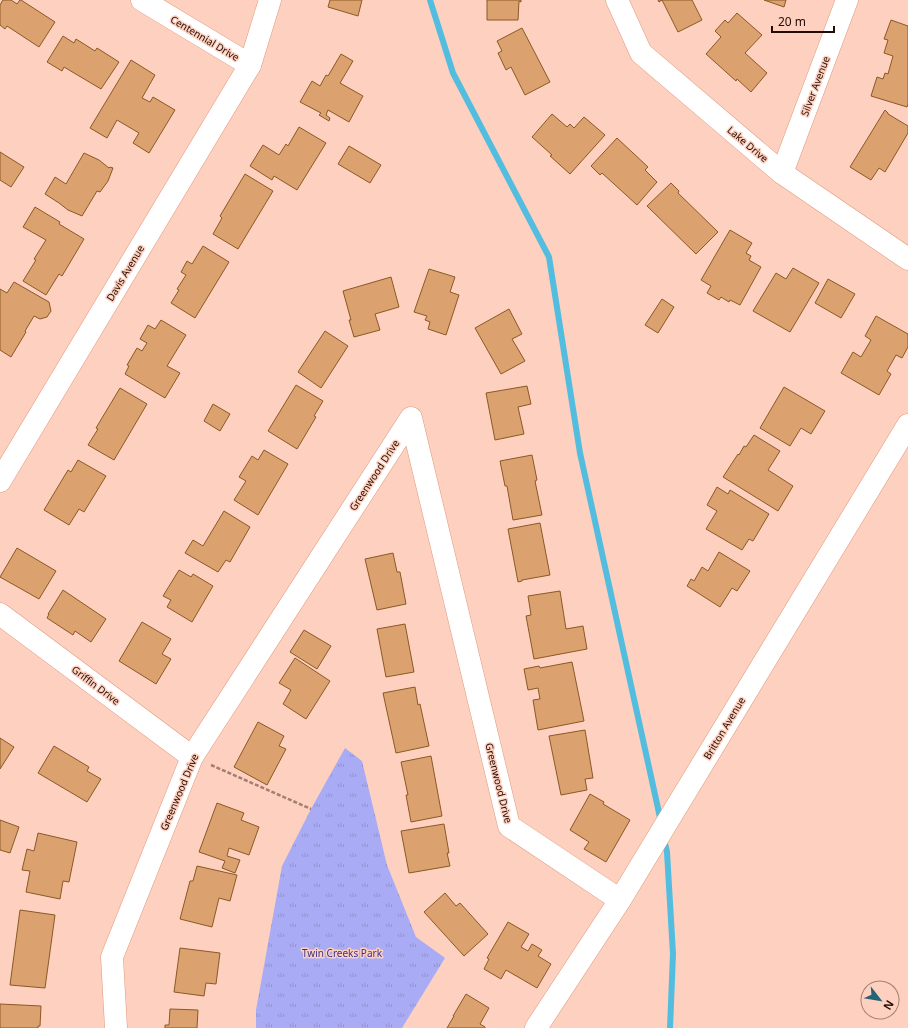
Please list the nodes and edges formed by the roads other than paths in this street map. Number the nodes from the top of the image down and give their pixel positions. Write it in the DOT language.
graph roads {
  1 [pos="142,0"];
  2 [pos="270,0"];
  3 [pos="617,0"];
  4 [pos="848,0"];
  5 [pos="250,65"];
  6 [pos="782,172"];
  7 [pos="908,259"];
  8 [pos="908,425"];
  9 [pos="0,481"];
  10 [pos="0,614"];
  11 [pos="192,757"];
  12 [pos="620,900"];
  13 [pos="116,1028"];
  14 [pos="536,1028"];
  1 -- 5 [label="street, Centennial Drive"];
  2 -- 5 [label="street, Centennial Drive"];
  3 -- 6 [label="street, Lake Drive"];
  4 -- 6 [label="street, Silver Avenue"];
  5 -- 9 [label="street, Davis Avenue"];
  6 -- 7 [label="street, Lake Drive"];
  8 -- 12 [label="street, Britton Avenue"];
  10 -- 11 [label="street, Griffin Drive"];
  11 -- 12 [label="street, Greenwood Drive"];
  11 -- 13 [label="street, Greenwood Drive"];
  12 -- 14 [label="street, Britton Avenue"];
}
